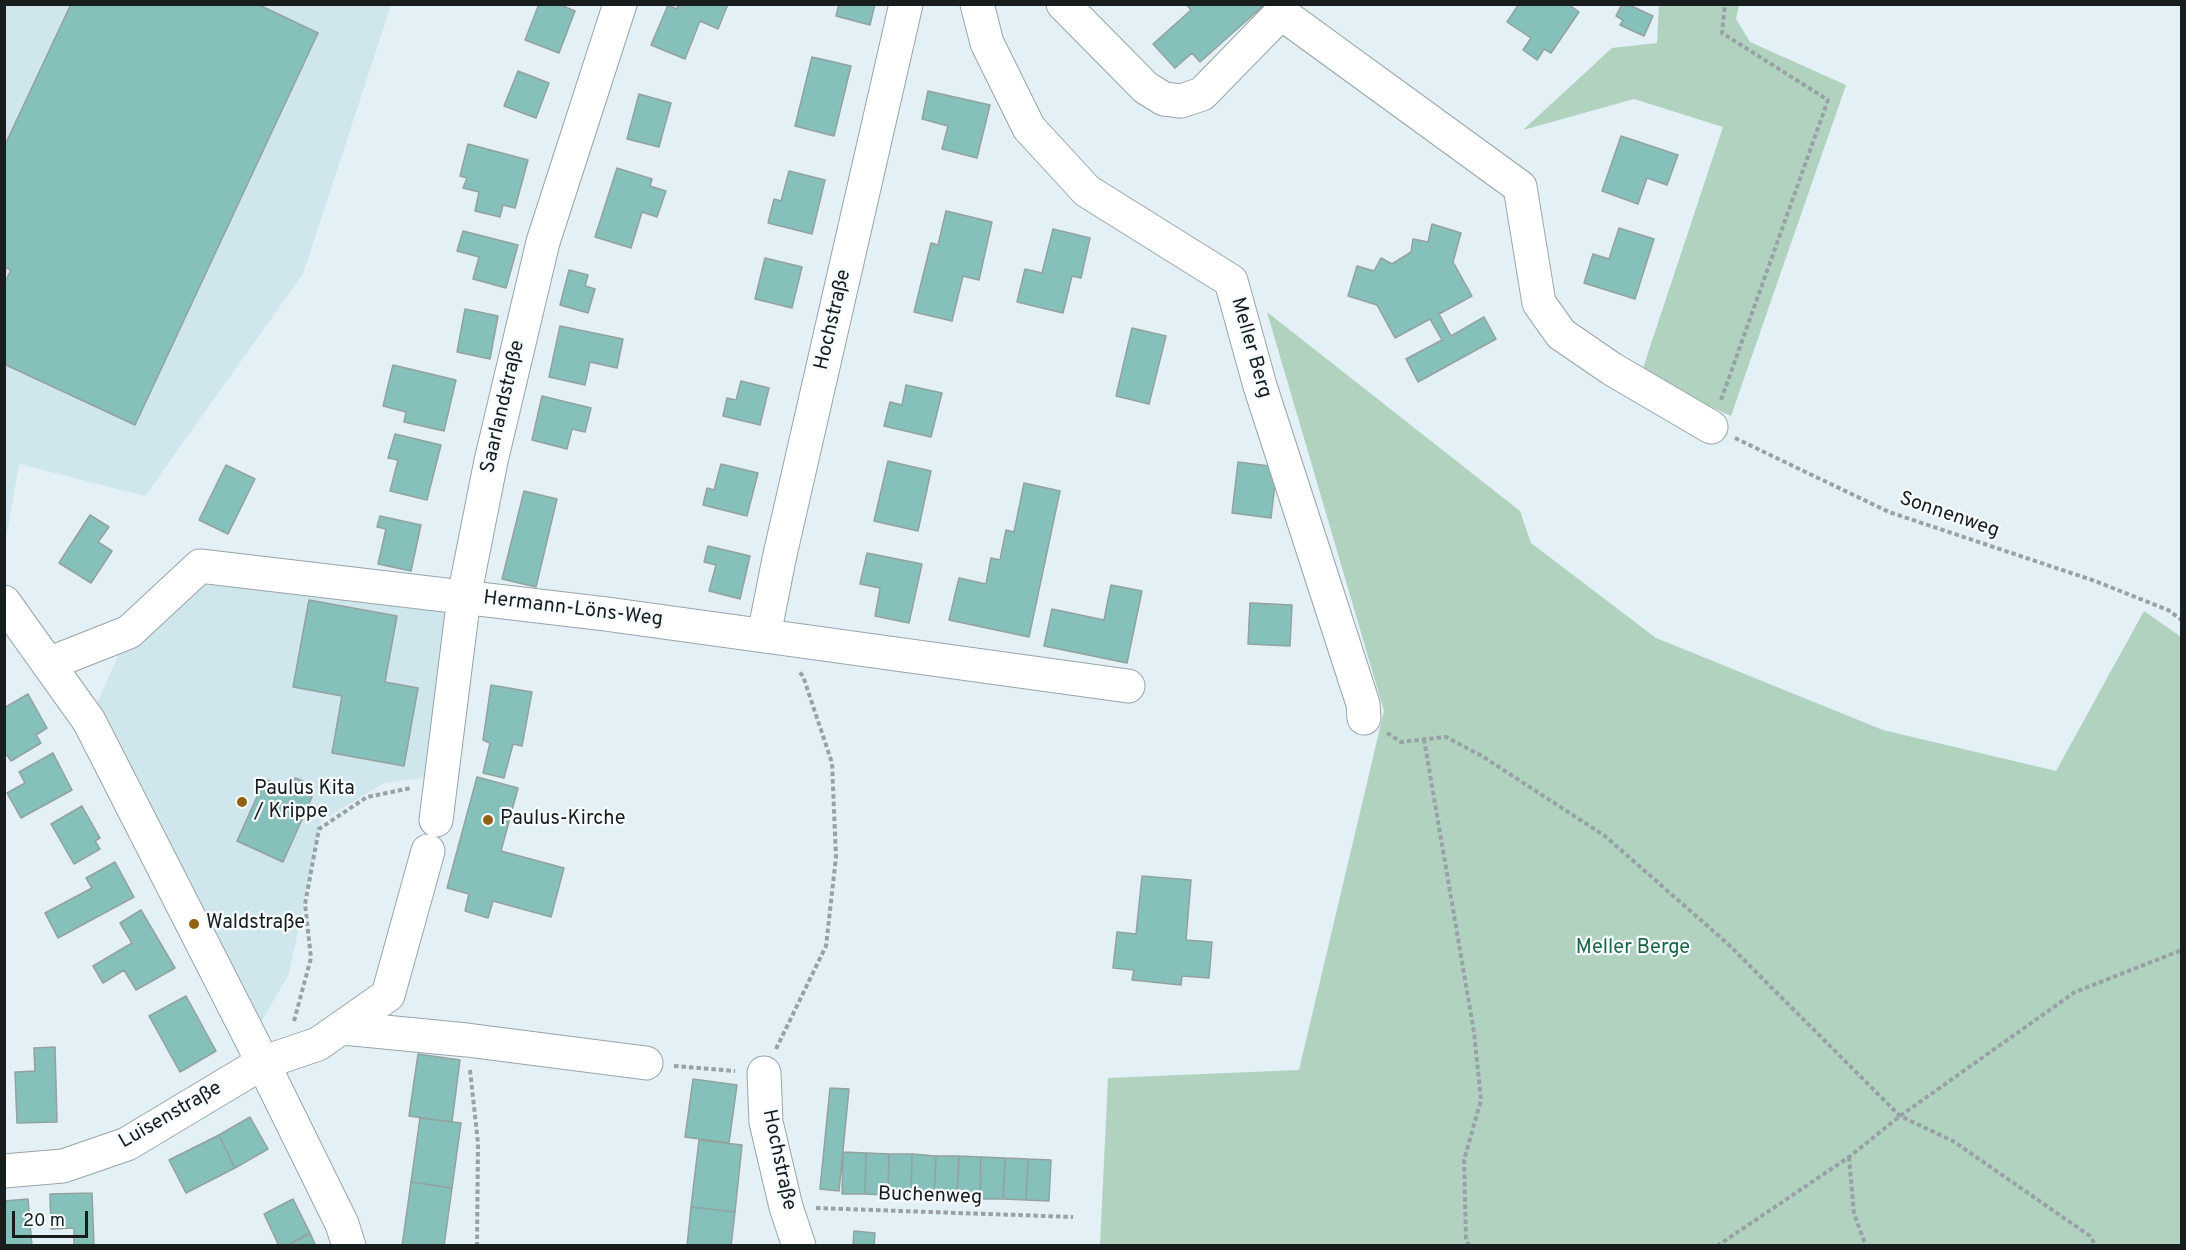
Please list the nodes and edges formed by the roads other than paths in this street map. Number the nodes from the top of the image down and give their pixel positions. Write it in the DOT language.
graph roads {
  1 [pos="620,4"];
  2 [pos="906,4"];
  3 [pos="976,4"];
  4 [pos="1063,4"];
  5 [pos="1285,7"];
  6 [pos="1711,427"];
  7 [pos="464,597"];
  8 [pos="4,602"];
  9 [pos="764,635"];
  10 [pos="48,664"];
  11 [pos="1128,686"];
  12 [pos="1364,718"];
  13 [pos="343,1028"];
  14 [pos="262,1062"];
  15 [pos="646,1063"];
  16 [pos="764,1073"];
  17 [pos="4,1172"];
  18 [pos="349,1245"];
  19 [pos="799,1245"];
  1 -- 7 [label="street, Saarlandstraße"];
  2 -- 9 [label="street, Hochstraße"];
  3 -- 12 [label="street, Meller Berg"];
  4 -- 5 [label="street"];
  5 -- 6 [label="street"];
  7 -- 9 [label="street, Hermann-Löns-Weg"];
  7 -- 10 [label="street, Hermann-Löns-Weg"];
  7 -- 13 [label="street, Saarlandstraße"];
  8 -- 10 [label="street"];
  9 -- 11 [label="street, Hermann-Löns-Weg"];
  10 -- 14 [label="street"];
  13 -- 14 [label="street, Luisenstraße"];
  13 -- 15 [label="street"];
  14 -- 17 [label="street, Luisenstraße"];
  14 -- 18 [label="street"];
  16 -- 19 [label="street, Hochstraße"];
}
